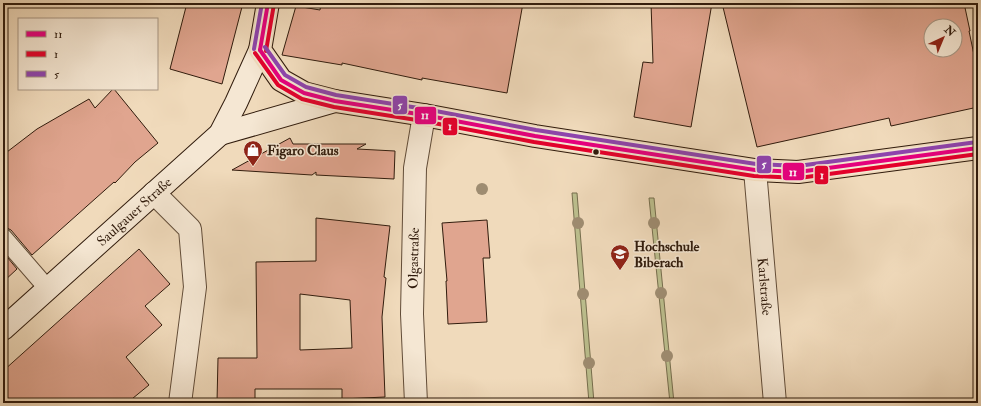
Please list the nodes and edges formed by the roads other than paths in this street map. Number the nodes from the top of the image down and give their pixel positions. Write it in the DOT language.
graph roads {
  1 [pos="268,3"];
  2 [pos="260,50"];
  3 [pos="336,101"];
  4 [pos="424,115"];
  5 [pos="220,134"];
  6 [pos="978,148"];
  7 [pos="756,170"];
  8 [pos="154,193"];
  9 [pos="3,237"];
  10 [pos="48,289"];
  11 [pos="3,329"];
  12 [pos="180,403"];
  13 [pos="416,403"];
  14 [pos="775,403"];
  1 -- 2 [label="main road"];
  2 -- 3 [label="main road"];
  2 -- 5 [label="street"];
  3 -- 4 [label="main road"];
  3 -- 5 [label="street"];
  4 -- 7 [label="main road"];
  4 -- 13 [label="street, Olgastraße"];
  5 -- 8 [label="street, Saulgauer Straße"];
  6 -- 7 [label="main road"];
  7 -- 14 [label="street, Karlstraße"];
  8 -- 10 [label="street, Saulgauer Straße"];
  8 -- 12 [label="street"];
  9 -- 10 [label="lane"];
  10 -- 11 [label="street, Saulgauer Straße"];
}
